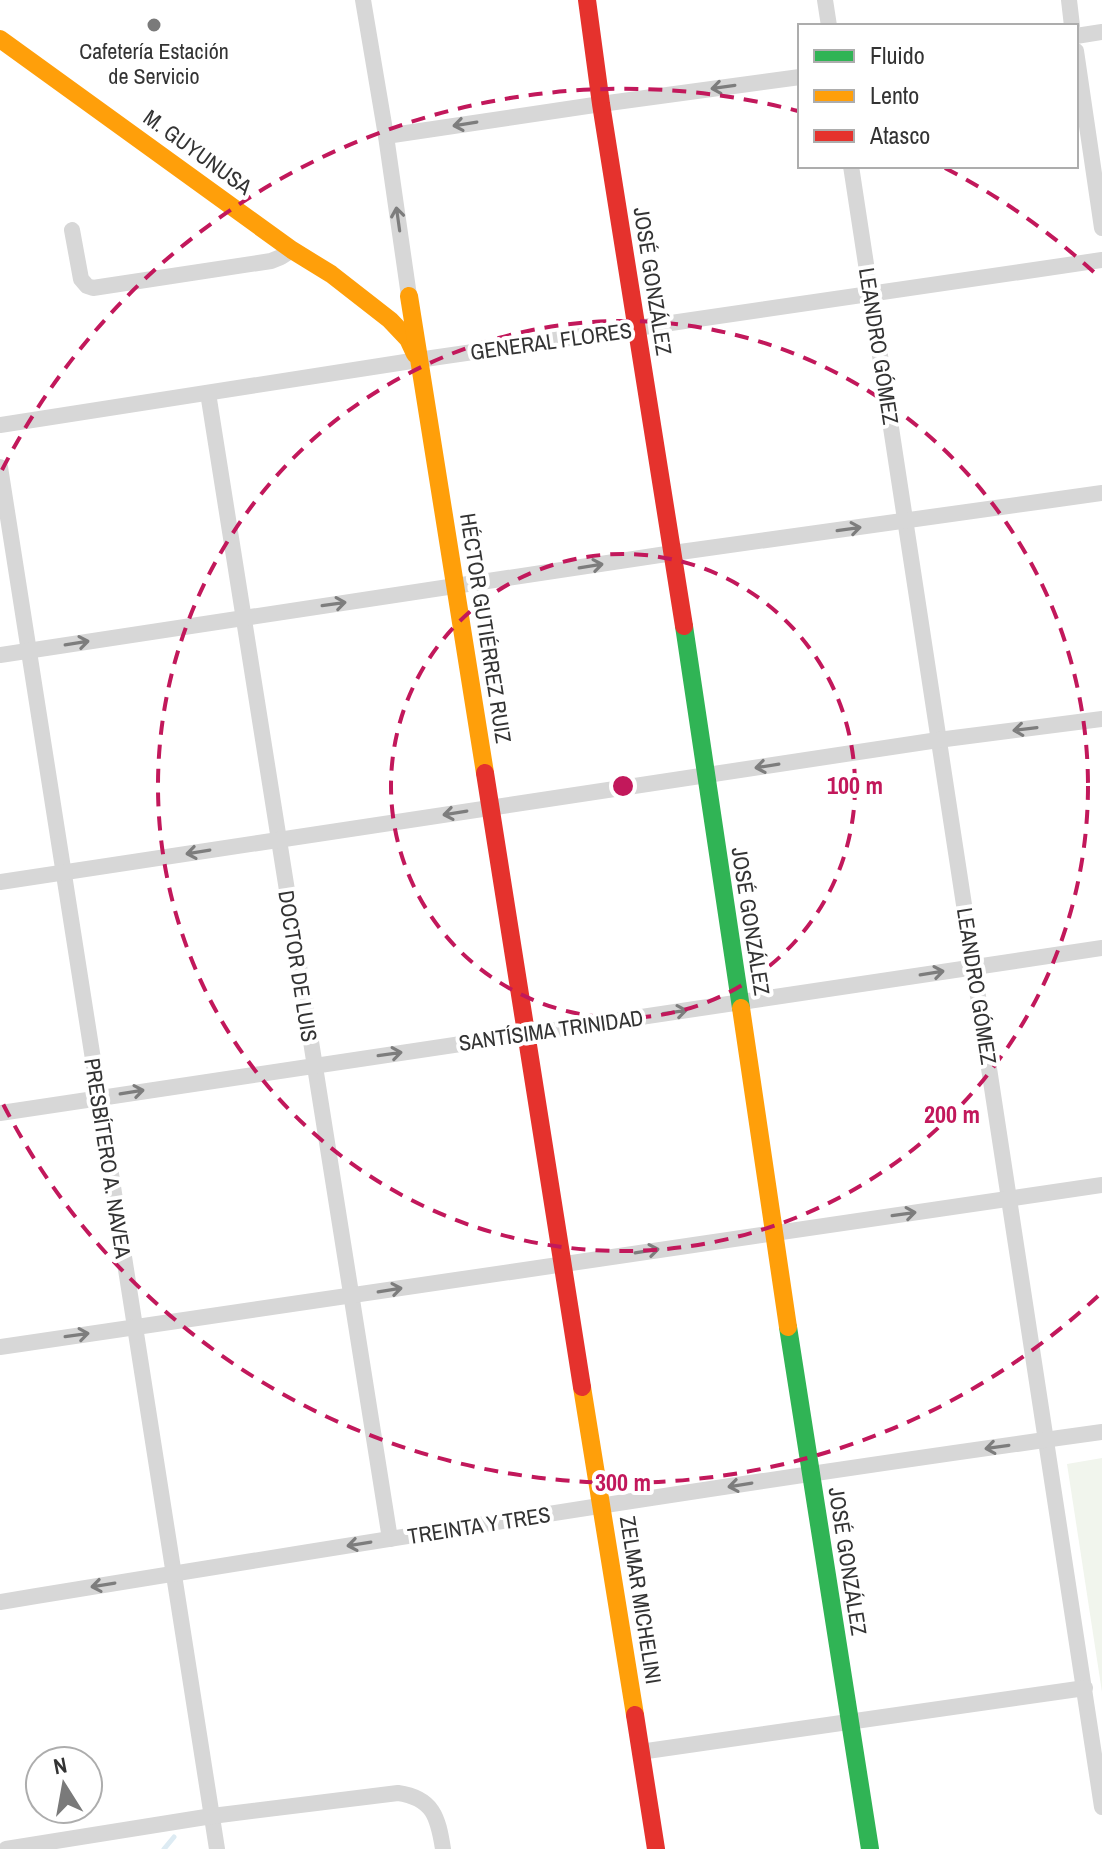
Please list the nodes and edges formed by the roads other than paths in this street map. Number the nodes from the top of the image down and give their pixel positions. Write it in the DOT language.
graph roads {
  1 [pos="363,0"];
  2 [pos="587,0"];
  3 [pos="825,0"];
  4 [pos="1069,0"];
  5 [pos="829,24"];
  6 [pos="1072,24"];
  7 [pos="1102,32"];
  8 [pos="1078,36"];
  9 [pos="0,39"];
  10 [pos="1078,65"];
  11 [pos="798,77"];
  12 [pos="601,104"];
  13 [pos="386,136"];
  14 [pos="851,168"];
  15 [pos="1102,228"];
  16 [pos="72,230"];
  17 [pos="292,250"];
  18 [pos="1102,260"];
  19 [pos="331,274"];
  20 [pos="871,294"];
  21 [pos="409,296"];
  22 [pos="374,308"];
  23 [pos="636,329"];
  24 [pos="418,360"];
  25 [pos="208,393"];
  26 [pos="0,425"];
  27 [pos="0,467"];
  28 [pos="1102,493"];
  29 [pos="906,521"];
  30 [pos="673,553"];
  31 [pos="455,587"];
  32 [pos="243,617"];
  33 [pos="29,651"];
  34 [pos="0,655"];
  35 [pos="1102,719"];
  36 [pos="938,740"];
  37 [pos="704,775"];
  38 [pos="491,808"];
  39 [pos="278,840"];
  40 [pos="64,873"];
  41 [pos="0,882"];
  42 [pos="1102,948"];
  43 [pos="974,966"];
  44 [pos="740,1003"];
  45 [pos="527,1034"];
  46 [pos="314,1065"];
  47 [pos="98,1097"];
  48 [pos="0,1113"];
  49 [pos="1102,1185"];
  50 [pos="1010,1199"];
  51 [pos="774,1232"];
  52 [pos="564,1264"];
  53 [pos="351,1296"];
  54 [pos="136,1327"];
  55 [pos="0,1347"];
  56 [pos="1102,1432"];
  57 [pos="1047,1440"];
  58 [pos="810,1474"];
  59 [pos="602,1506"];
  60 [pos="390,1539"];
  61 [pos="173,1574"];
  62 [pos="0,1602"];
  63 [pos="1085,1688"];
  64 [pos="850,1721"];
  65 [pos="640,1752"];
  66 [pos="1102,1807"];
  67 [pos="212,1816"];
  68 [pos="6,1849"];
  69 [pos="217,1849"];
  70 [pos="443,1849"];
  71 [pos="656,1849"];
  72 [pos="870,1849"];
  1 -- 13 [label="street, HÉCTOR GUTIÉRREZ RUIZ"];
  2 -- 12 [label="main road, JOSÉ GONZÁLEZ"];
  3 -- 5 [label="street"];
  4 -- 6 [label="street"];
  7 -- 8 [label="street"];
  9 -- 17 [label="main road, M. GUYUNUSA"];
  10 -- 15 [label="street"];
  11 -- 12 [label="street, one-way"];
  12 -- 13 [label="street, one-way"];
  12 -- 23 [label="main road, JOSÉ GONZÁLEZ"];
  21 -- 13 [label="street, HÉCTOR GUTIÉRREZ RUIZ, one-way"];
  14 -- 20 [label="street, LEANDRO GÓMEZ"];
  16 -- 17 [label="street"];
  17 -- 19 [label="main road, M. GUYUNUSA"];
  18 -- 20 [label="street, GENERAL FLORES"];
  19 -- 21 [label="main road, M. GUYUNUSA"];
  19 -- 22 [label="main road, M. GUYUNUSA"];
  20 -- 23 [label="street, GENERAL FLORES"];
  20 -- 29 [label="street, LEANDRO GÓMEZ"];
  21 -- 22 [label="main road"];
  21 -- 24 [label="main road, HÉCTOR GUTIÉRREZ RUIZ"];
  22 -- 24 [label="main road, M. GUYUNUSA"];
  23 -- 24 [label="street, GENERAL FLORES"];
  23 -- 30 [label="main road, JOSÉ GONZÁLEZ"];
  24 -- 25 [label="street, GENERAL FLORES"];
  24 -- 31 [label="main road, HÉCTOR GUTIÉRREZ RUIZ"];
  25 -- 26 [label="street, GENERAL FLORES"];
  25 -- 32 [label="street, DOCTOR DE LUIS"];
  27 -- 33 [label="street, PRESBÍTERO A. NAVEA"];
  28 -- 29 [label="street"];
  30 -- 29 [label="street, one-way"];
  29 -- 36 [label="street, LEANDRO GÓMEZ"];
  31 -- 30 [label="street, one-way"];
  30 -- 37 [label="main road, JOSÉ GONZÁLEZ"];
  32 -- 31 [label="street, one-way"];
  31 -- 38 [label="main road, HÉCTOR GUTIÉRREZ RUIZ"];
  33 -- 32 [label="street, one-way"];
  32 -- 39 [label="street, DOCTOR DE LUIS"];
  33 -- 34 [label="street"];
  33 -- 40 [label="street, PRESBÍTERO A. NAVEA"];
  35 -- 36 [label="street, one-way"];
  36 -- 37 [label="street, one-way"];
  36 -- 43 [label="street, LEANDRO GÓMEZ"];
  37 -- 38 [label="street"];
  37 -- 44 [label="main road, JOSÉ GONZÁLEZ"];
  38 -- 39 [label="street, one-way"];
  38 -- 45 [label="main road, HÉCTOR GUTIÉRREZ RUIZ"];
  39 -- 40 [label="street, one-way"];
  39 -- 46 [label="street, DOCTOR DE LUIS"];
  40 -- 41 [label="street"];
  40 -- 47 [label="street, PRESBÍTERO A. NAVEA"];
  42 -- 43 [label="street, SANTÍSIMA TRINIDAD"];
  44 -- 43 [label="street, SANTÍSIMA TRINIDAD, one-way"];
  43 -- 50 [label="street, LEANDRO GÓMEZ"];
  45 -- 44 [label="street, SANTÍSIMA TRINIDAD, one-way"];
  44 -- 51 [label="main road, JOSÉ GONZÁLEZ"];
  46 -- 45 [label="street, SANTÍSIMA TRINIDAD, one-way"];
  45 -- 52 [label="main road, HÉCTOR GUTIÉRREZ RUIZ"];
  47 -- 46 [label="street, SANTÍSIMA TRINIDAD, one-way"];
  46 -- 53 [label="street, DOCTOR DE LUIS"];
  47 -- 48 [label="street, SANTÍSIMA TRINIDAD"];
  47 -- 54 [label="street, PRESBÍTERO A. NAVEA"];
  49 -- 50 [label="street"];
  51 -- 50 [label="street, one-way"];
  50 -- 57 [label="street, LEANDRO GÓMEZ"];
  52 -- 51 [label="street, one-way"];
  51 -- 58 [label="main road, JOSÉ GONZÁLEZ"];
  53 -- 52 [label="street, one-way"];
  52 -- 59 [label="main road, ZELMAR MICHELINI"];
  53 -- 54 [label="street"];
  53 -- 60 [label="street, DOCTOR DE LUIS"];
  55 -- 54 [label="street, one-way"];
  54 -- 61 [label="street, PRESBÍTERO A. NAVEA"];
  56 -- 57 [label="street, TREINTA Y TRES"];
  57 -- 58 [label="street, TREINTA Y TRES, one-way"];
  57 -- 63 [label="street, LEANDRO GÓMEZ"];
  58 -- 59 [label="street, TREINTA Y TRES, one-way"];
  58 -- 64 [label="main road, JOSÉ GONZÁLEZ"];
  59 -- 60 [label="street, TREINTA Y TRES"];
  59 -- 65 [label="main road, ZELMAR MICHELINI"];
  60 -- 61 [label="street, TREINTA Y TRES, one-way"];
  61 -- 62 [label="street, TREINTA Y TRES, one-way"];
  61 -- 67 [label="street, PRESBÍTERO A. NAVEA"];
  63 -- 64 [label="street"];
  63 -- 66 [label="street, LEANDRO GÓMEZ"];
  64 -- 65 [label="street"];
  64 -- 72 [label="main road, JOSÉ GONZÁLEZ"];
  65 -- 71 [label="main road, ZELMAR MICHELINI"];
  67 -- 68 [label="street"];
  67 -- 69 [label="street, PRESBÍTERO A. NAVEA"];
  67 -- 70 [label="street"];
}
